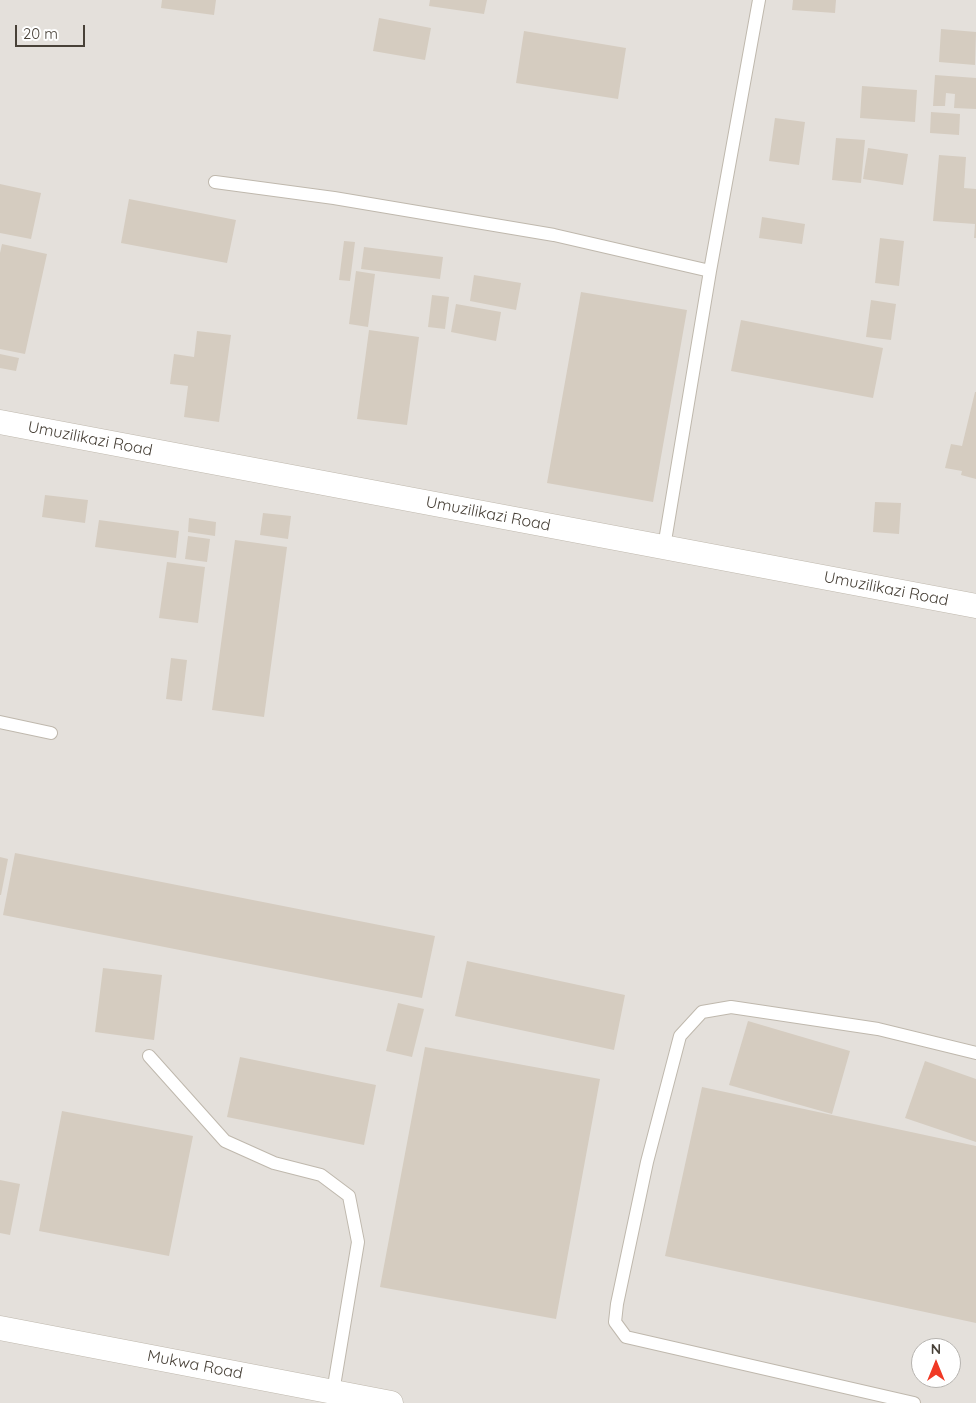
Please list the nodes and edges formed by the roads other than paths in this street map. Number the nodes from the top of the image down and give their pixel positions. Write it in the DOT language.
graph roads {
  1 [pos="759,0"];
  2 [pos="215,182"];
  3 [pos="710,271"];
  4 [pos="0,422"];
  5 [pos="664,547"];
  6 [pos="976,606"];
  7 [pos="0,722"];
  8 [pos="51,733"];
  9 [pos="976,1052"];
  10 [pos="149,1056"];
  11 [pos="0,1328"];
  12 [pos="333,1392"];
  13 [pos="391,1403"];
  14 [pos="914,1403"];
  1 -- 3 [label="lane"];
  2 -- 3 [label="lane"];
  3 -- 5 [label="lane"];
  4 -- 5 [label="street, Umuzilikazi Road"];
  5 -- 6 [label="street, Umuzilikazi Road"];
  7 -- 8 [label="lane"];
  9 -- 14 [label="lane"];
  10 -- 12 [label="lane"];
  11 -- 12 [label="street, Mukwa Road"];
  12 -- 13 [label="street, Mukwa Road"];
}
